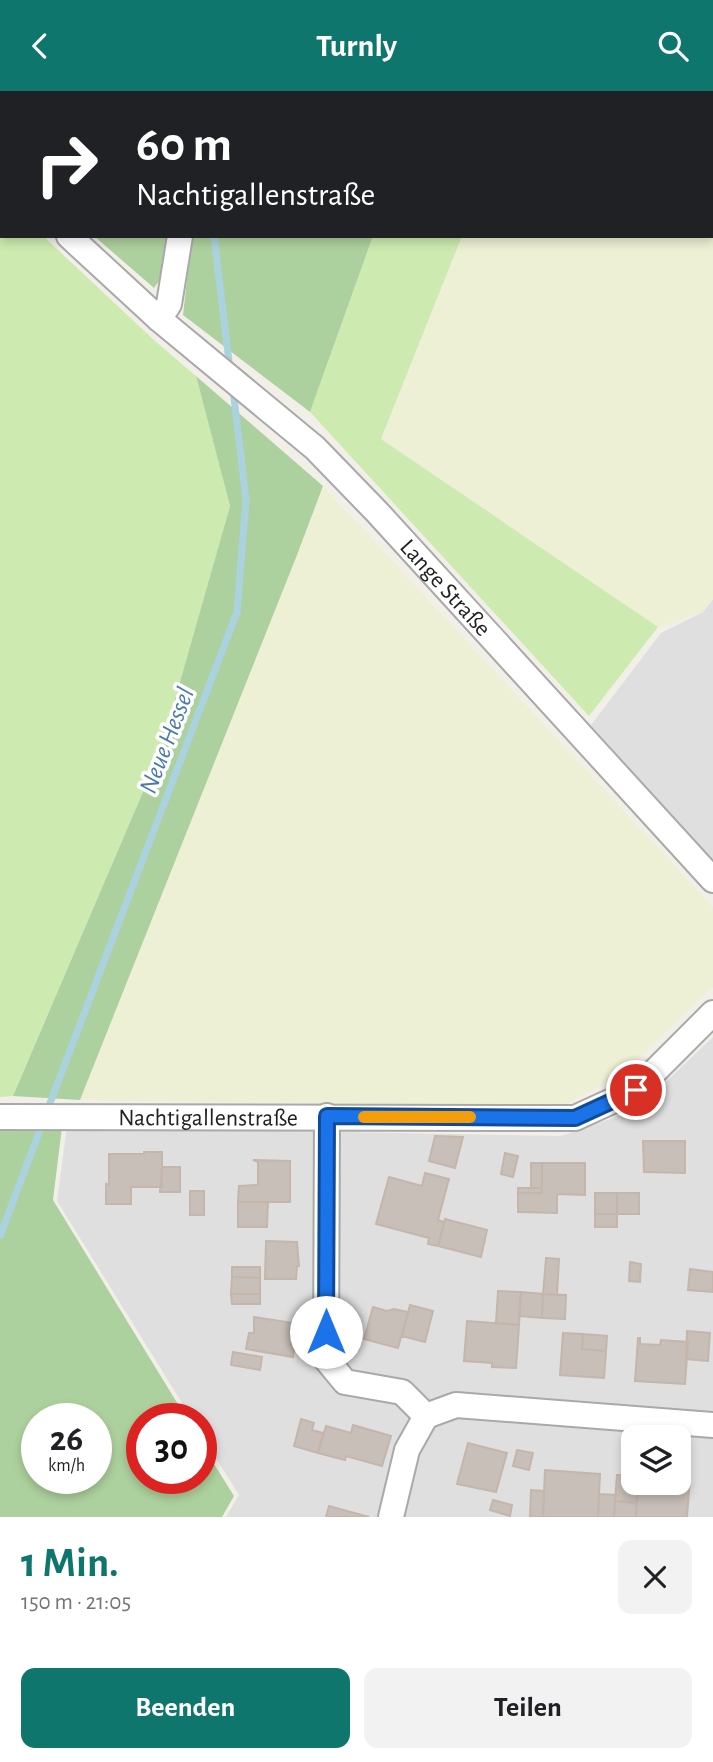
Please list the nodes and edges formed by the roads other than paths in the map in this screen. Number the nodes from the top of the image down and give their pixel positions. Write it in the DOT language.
graph roads {
  1 [pos="71,238"];
  2 [pos="180,238"];
  3 [pos="159,319"];
  4 [pos="713,880"];
  5 [pos="713,1013"];
  6 [pos="327,1116"];
  7 [pos="5,1117"];
  8 [pos="426,1416"];
  9 [pos="713,1425"];
  10 [pos="391,1517"];
  1 -- 3 [label="street, Lange Straße"];
  2 -- 3 [label="street"];
  3 -- 4 [label="street, Lange Straße"];
  5 -- 6 [label="street, Nachtigallenstraße"];
  6 -- 7 [label="street, Nachtigallenstraße"];
  6 -- 8 [label="street"];
  8 -- 9 [label="street"];
  8 -- 10 [label="street"];
}
